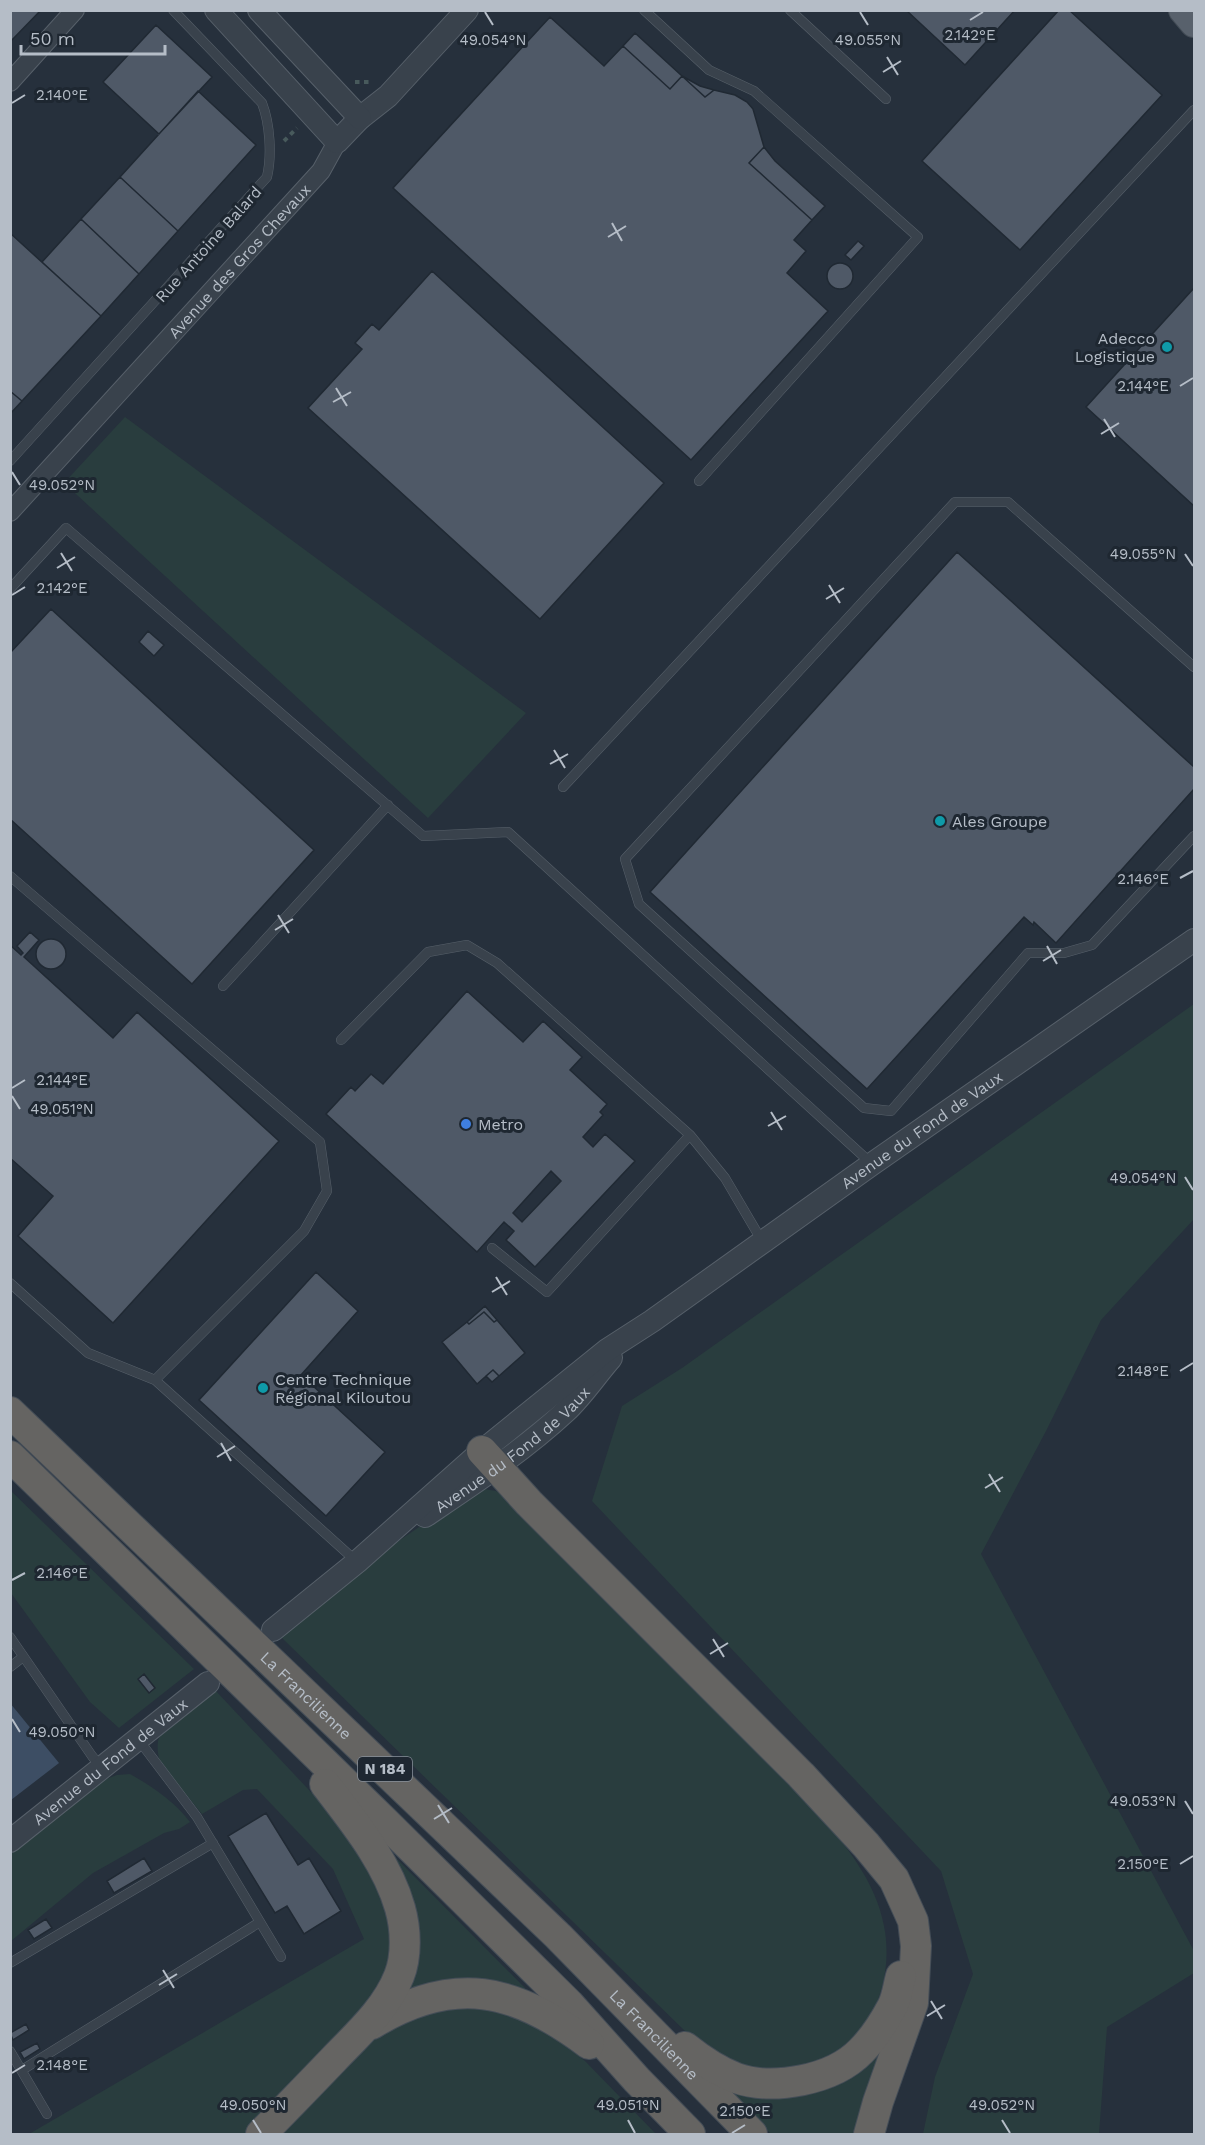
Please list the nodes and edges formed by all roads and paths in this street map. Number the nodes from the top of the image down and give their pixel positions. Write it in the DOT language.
graph roads {
  1 [pos="75,10"];
  2 [pos="173,10"];
  3 [pos="216,10"];
  4 [pos="259,10"];
  5 [pos="467,10"];
  6 [pos="644,10"];
  7 [pos="790,10"];
  8 [pos="1183,10"];
  9 [pos="1194,23"];
  10 [pos="10,82"];
  11 [pos="347,82"];
  12 [pos="372,82"];
  13 [pos="886,99"];
  14 [pos="1194,110"];
  15 [pos="360,118"];
  16 [pos="336,142"];
  17 [pos="10,461"];
  18 [pos="699,481"];
  19 [pos="10,512"];
  20 [pos="10,589"];
  21 [pos="1194,667"];
  22 [pos="563,787"];
  23 [pos="388,805"];
  24 [pos="1194,836"];
  25 [pos="10,876"];
  26 [pos="1194,940"];
  27 [pos="223,986"];
  28 [pos="341,1040"];
  29 [pos="690,1135"];
  30 [pos="872,1164"];
  31 [pos="762,1241"];
  32 [pos="492,1248"];
  33 [pos="10,1283"];
  34 [pos="155,1380"];
  35 [pos="10,1412"];
  36 [pos="10,1456"];
  37 [pos="489,1459"];
  38 [pos="357,1562"];
  39 [pos="273,1630"];
  40 [pos="10,1637"];
  41 [pos="23,1657"];
  42 [pos="10,1667"];
  43 [pos="208,1683"];
  44 [pos="269,1709"];
  45 [pos="138,1739"];
  46 [pos="102,1768"];
  47 [pos="10,1841"];
  48 [pos="213,1843"];
  49 [pos="866,1845"];
  50 [pos="260,1922"];
  51 [pos="558,1936"];
  52 [pos="281,1958"];
  53 [pos="10,1963"];
  54 [pos="361,2031"];
  55 [pos="10,2051"];
  56 [pos="22,2070"];
  57 [pos="637,2080"];
  58 [pos="47,2114"];
  59 [pos="261,2134"];
  60 [pos="690,2134"];
  61 [pos="752,2134"];
  62 [pos="869,2134"];
  1 -- 10 [label="street"];
  2 -- 17 [label="lane, Rue Antoine Balard"];
  3 -- 16 [label="street"];
  4 -- 15 [label="street"];
  5 -- 15 [label="street, Avenue des Gros Chevaux"];
  6 -- 18 [label="lane"];
  7 -- 13 [label="lane"];
  8 -- 9 [label="main road"];
  11 -- 12 [label="path"];
  14 -- 22 [label="lane"];
  15 -- 16 [label="street, Avenue des Gros Chevaux"];
  16 -- 19 [label="street, Avenue des Gros Chevaux"];
  20 -- 23 [label="lane"];
  21 -- 24 [label="lane"];
  23 -- 27 [label="lane"];
  23 -- 30 [label="lane"];
  25 -- 34 [label="lane"];
  26 -- 30 [label="street, Avenue du Fond de Vaux"];
  28 -- 29 [label="lane"];
  29 -- 31 [label="lane"];
  29 -- 32 [label="lane"];
  30 -- 31 [label="street, Avenue du Fond de Vaux"];
  31 -- 37 [label="street, Avenue du Fond de Vaux"];
  33 -- 34 [label="lane"];
  34 -- 38 [label="lane"];
  35 -- 51 [label="highway, La Francilienne / N 184"];
  36 -- 44 [label="highway, N 184"];
  37 -- 38 [label="street, Avenue du Fond de Vaux"];
  37 -- 49 [label="highway"];
  38 -- 39 [label="street, Avenue du Fond de Vaux"];
  40 -- 41 [label="lane"];
  41 -- 42 [label="lane"];
  41 -- 46 [label="lane"];
  43 -- 45 [label="street, Avenue du Fond de Vaux"];
  44 -- 54 [label="highway"];
  44 -- 57 [label="highway, N 184"];
  45 -- 46 [label="street, Avenue du Fond de Vaux"];
  45 -- 48 [label="lane"];
  46 -- 47 [label="street, Avenue du Fond de Vaux"];
  48 -- 50 [label="lane"];
  48 -- 53 [label="lane"];
  49 -- 51 [label="highway"];
  49 -- 62 [label="highway"];
  50 -- 52 [label="lane"];
  50 -- 56 [label="lane"];
  51 -- 61 [label="highway, La Francilienne / N 184"];
  54 -- 57 [label="highway"];
  54 -- 59 [label="highway"];
  55 -- 56 [label="lane"];
  56 -- 58 [label="lane"];
  57 -- 60 [label="highway, N 184"];
}
